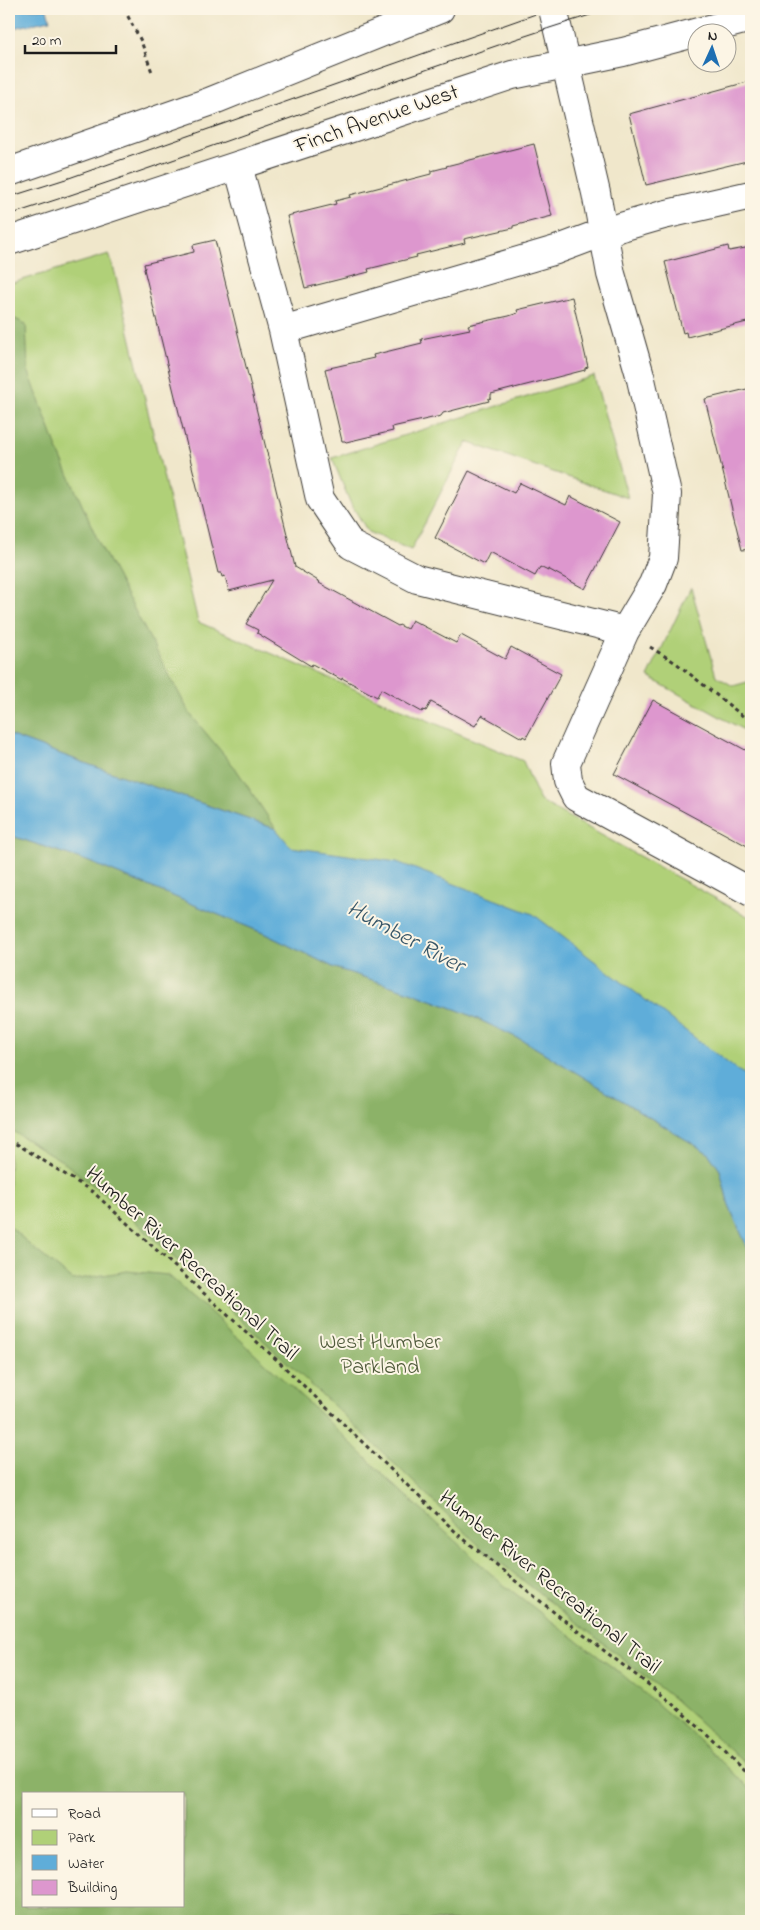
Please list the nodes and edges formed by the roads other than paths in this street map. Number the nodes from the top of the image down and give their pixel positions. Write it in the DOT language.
graph roads {
  1 [pos="440,9"];
  2 [pos="553,9"];
  3 [pos="751,18"];
  4 [pos="566,64"];
  5 [pos="238,166"];
  6 [pos="9,172"];
  7 [pos="751,195"];
  8 [pos="604,232"];
  9 [pos="9,241"];
  10 [pos="283,330"];
  11 [pos="625,631"];
  12 [pos="751,892"];
  1 -- 6 [label="main road"];
  2 -- 4 [label="main road"];
  3 -- 4 [label="main road, Finch Avenue West"];
  4 -- 5 [label="main road, Finch Avenue West"];
  4 -- 8 [label="main road"];
  5 -- 9 [label="main road, Finch Avenue West"];
  5 -- 10 [label="main road"];
  7 -- 8 [label="main road"];
  8 -- 10 [label="main road"];
  8 -- 11 [label="main road"];
  10 -- 11 [label="main road"];
  11 -- 12 [label="main road"];
}
